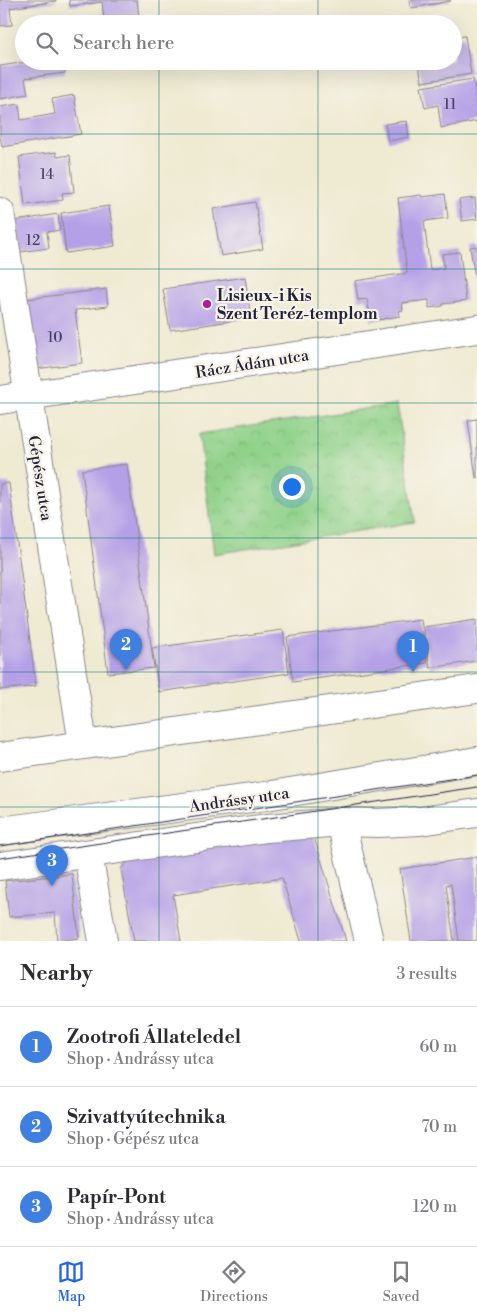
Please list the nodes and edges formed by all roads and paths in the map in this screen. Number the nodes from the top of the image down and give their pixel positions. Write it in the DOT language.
graph roads {
  1 [pos="0,212"];
  2 [pos="477,329"];
  3 [pos="28,396"];
  4 [pos="0,400"];
  5 [pos="477,689"];
  6 [pos="83,744"];
  7 [pos="0,757"];
  8 [pos="477,761"];
  9 [pos="477,813"];
  10 [pos="341,822"];
  11 [pos="0,830"];
  12 [pos="88,854"];
  13 [pos="0,866"];
  14 [pos="103,941"];
  15 [pos="368,941"];
  1 -- 3 [label="street, Gépész utca"];
  2 -- 3 [label="street, Rácz Ádám utca"];
  3 -- 4 [label="street, Rácz Ádám utca"];
  3 -- 6 [label="street, Gépész utca"];
  5 -- 6 [label="street"];
  6 -- 7 [label="street"];
  8 -- 11 [label="street, Andrássy utca"];
  9 -- 10 [label="street, Andrássy utca"];
  10 -- 12 [label="street, Andrássy utca"];
  10 -- 15 [label="street"];
  12 -- 13 [label="street, Andrássy utca"];
  12 -- 14 [label="street"];
}
